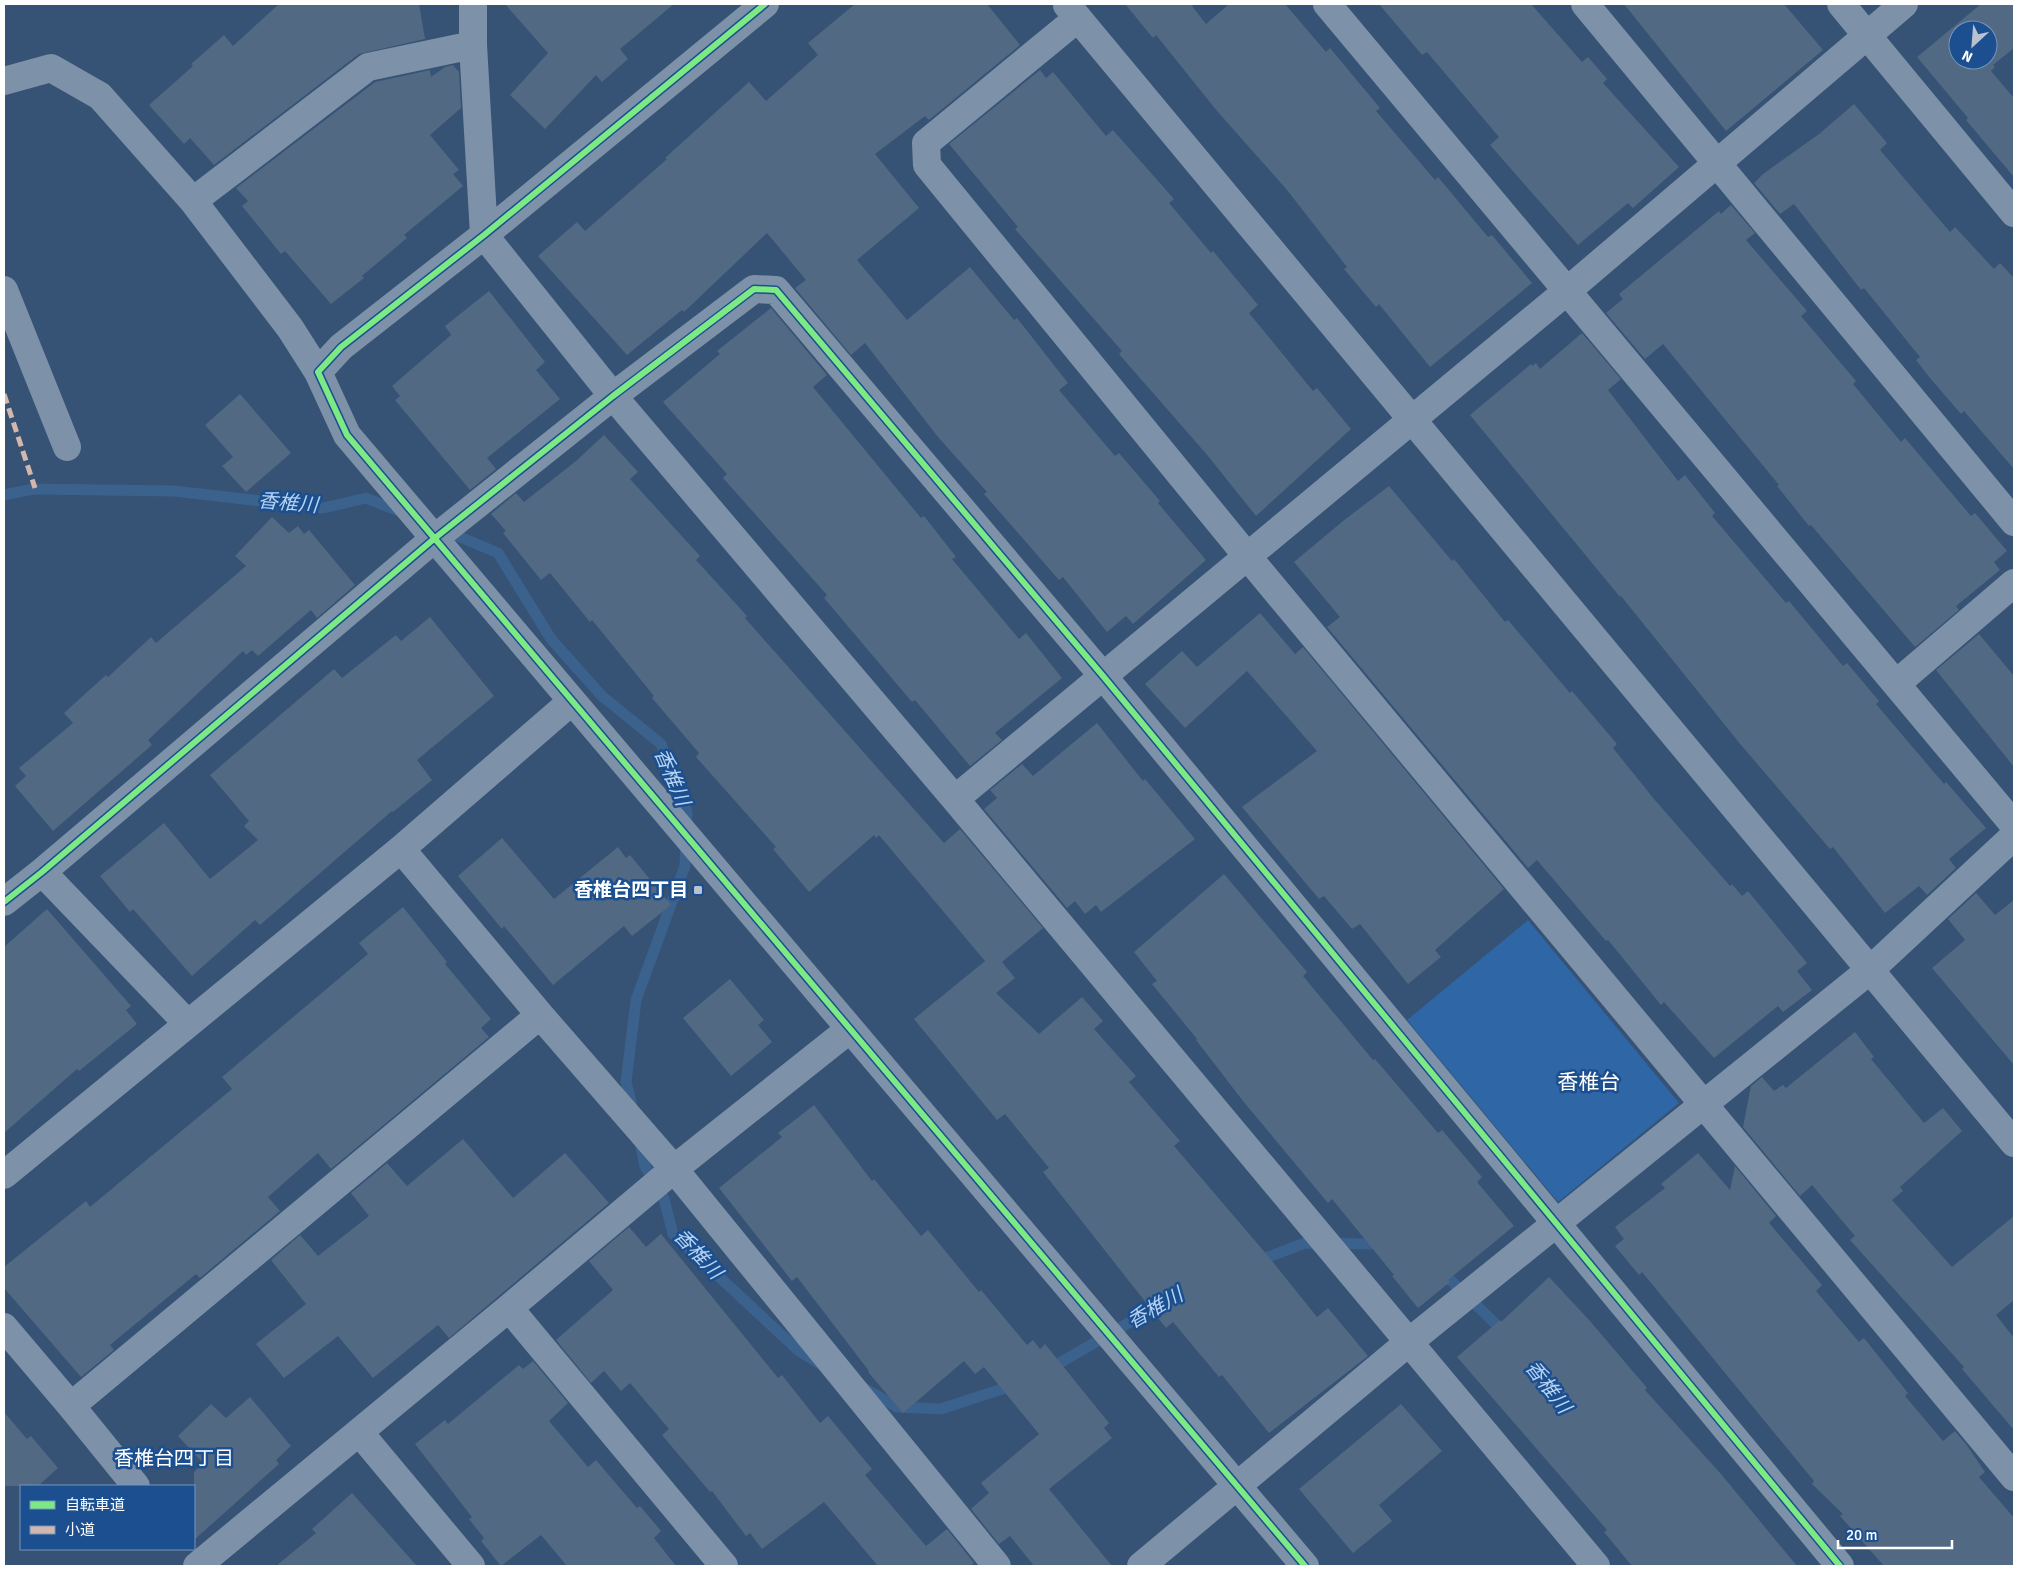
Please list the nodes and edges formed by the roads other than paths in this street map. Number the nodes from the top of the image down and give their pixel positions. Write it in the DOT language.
graph roads {
  1 [pos="473,4"];
  2 [pos="765,4"];
  3 [pos="1327,4"];
  4 [pos="1585,4"];
  5 [pos="1841,4"];
  6 [pos="1904,4"];
  7 [pos="1072,11"];
  8 [pos="1867,35"];
  9 [pos="473,45"];
  10 [pos="4,81"];
  11 [pos="1718,162"];
  12 [pos="193,201"];
  13 [pos="2014,213"];
  14 [pos="484,235"];
  15 [pos="4,290"];
  16 [pos="1567,291"];
  17 [pos="318,372"];
  18 [pos="613,396"];
  19 [pos="1411,420"];
  20 [pos="67,447"];
  21 [pos="2014,522"];
  22 [pos="435,538"];
  23 [pos="1247,556"];
  24 [pos="2014,583"];
  25 [pos="1103,676"];
  26 [pos="1896,684"];
  27 [pos="572,701"];
  28 [pos="955,799"];
  29 [pos="2014,825"];
  30 [pos="2014,836"];
  31 [pos="401,849"];
  32 [pos="42,872"];
  33 [pos="4,902"];
  34 [pos="1870,970"];
  35 [pos="540,1014"];
  36 [pos="187,1023"];
  37 [pos="850,1029"];
  38 [pos="1705,1105"];
  39 [pos="2014,1143"];
  40 [pos="674,1169"];
  41 [pos="4,1175"];
  42 [pos="1558,1224"];
  43 [pos="509,1308"];
  44 [pos="4,1327"];
  45 [pos="1409,1342"];
  46 [pos="72,1406"];
  47 [pos="359,1432"];
  48 [pos="2014,1477"];
  49 [pos="135,1485"];
  50 [pos="1239,1486"];
  51 [pos="196,1561"];
  52 [pos="471,1566"];
  53 [pos="724,1566"];
  54 [pos="996,1566"];
  55 [pos="1141,1566"];
  56 [pos="1306,1566"];
  57 [pos="1596,1566"];
  58 [pos="1840,1566"];
  1 -- 9 [label="street"];
  2 -- 14 [label="street"];
  3 -- 16 [label="street"];
  4 -- 11 [label="street"];
  5 -- 8 [label="street"];
  6 -- 8 [label="street"];
  7 -- 19 [label="street"];
  7 -- 23 [label="street"];
  8 -- 11 [label="street"];
  8 -- 13 [label="street"];
  9 -- 12 [label="street"];
  9 -- 14 [label="street"];
  10 -- 12 [label="street"];
  11 -- 16 [label="street"];
  11 -- 21 [label="street"];
  12 -- 17 [label="street"];
  14 -- 17 [label="street"];
  14 -- 18 [label="street"];
  15 -- 20 [label="street"];
  16 -- 19 [label="street"];
  16 -- 26 [label="street"];
  17 -- 22 [label="street"];
  18 -- 22 [label="street"];
  18 -- 25 [label="street"];
  18 -- 28 [label="street"];
  19 -- 23 [label="street"];
  19 -- 34 [label="street"];
  22 -- 27 [label="street"];
  22 -- 32 [label="street"];
  23 -- 25 [label="street"];
  23 -- 38 [label="street"];
  24 -- 26 [label="street"];
  25 -- 28 [label="street"];
  25 -- 42 [label="street"];
  26 -- 29 [label="street"];
  27 -- 31 [label="street"];
  27 -- 37 [label="street"];
  28 -- 45 [label="street"];
  30 -- 34 [label="street"];
  31 -- 35 [label="street"];
  31 -- 36 [label="street"];
  32 -- 33 [label="street"];
  32 -- 36 [label="street"];
  34 -- 38 [label="street"];
  34 -- 39 [label="street"];
  35 -- 40 [label="street"];
  35 -- 46 [label="street"];
  36 -- 41 [label="street"];
  37 -- 40 [label="street"];
  37 -- 50 [label="street"];
  38 -- 42 [label="street"];
  38 -- 48 [label="street"];
  40 -- 43 [label="street"];
  40 -- 54 [label="street"];
  42 -- 45 [label="street"];
  42 -- 58 [label="street"];
  43 -- 47 [label="street"];
  43 -- 53 [label="street"];
  44 -- 46 [label="street"];
  45 -- 50 [label="street"];
  45 -- 57 [label="street"];
  46 -- 49 [label="street"];
  47 -- 51 [label="street"];
  47 -- 52 [label="street"];
  50 -- 55 [label="street"];
  50 -- 56 [label="street"];
}
